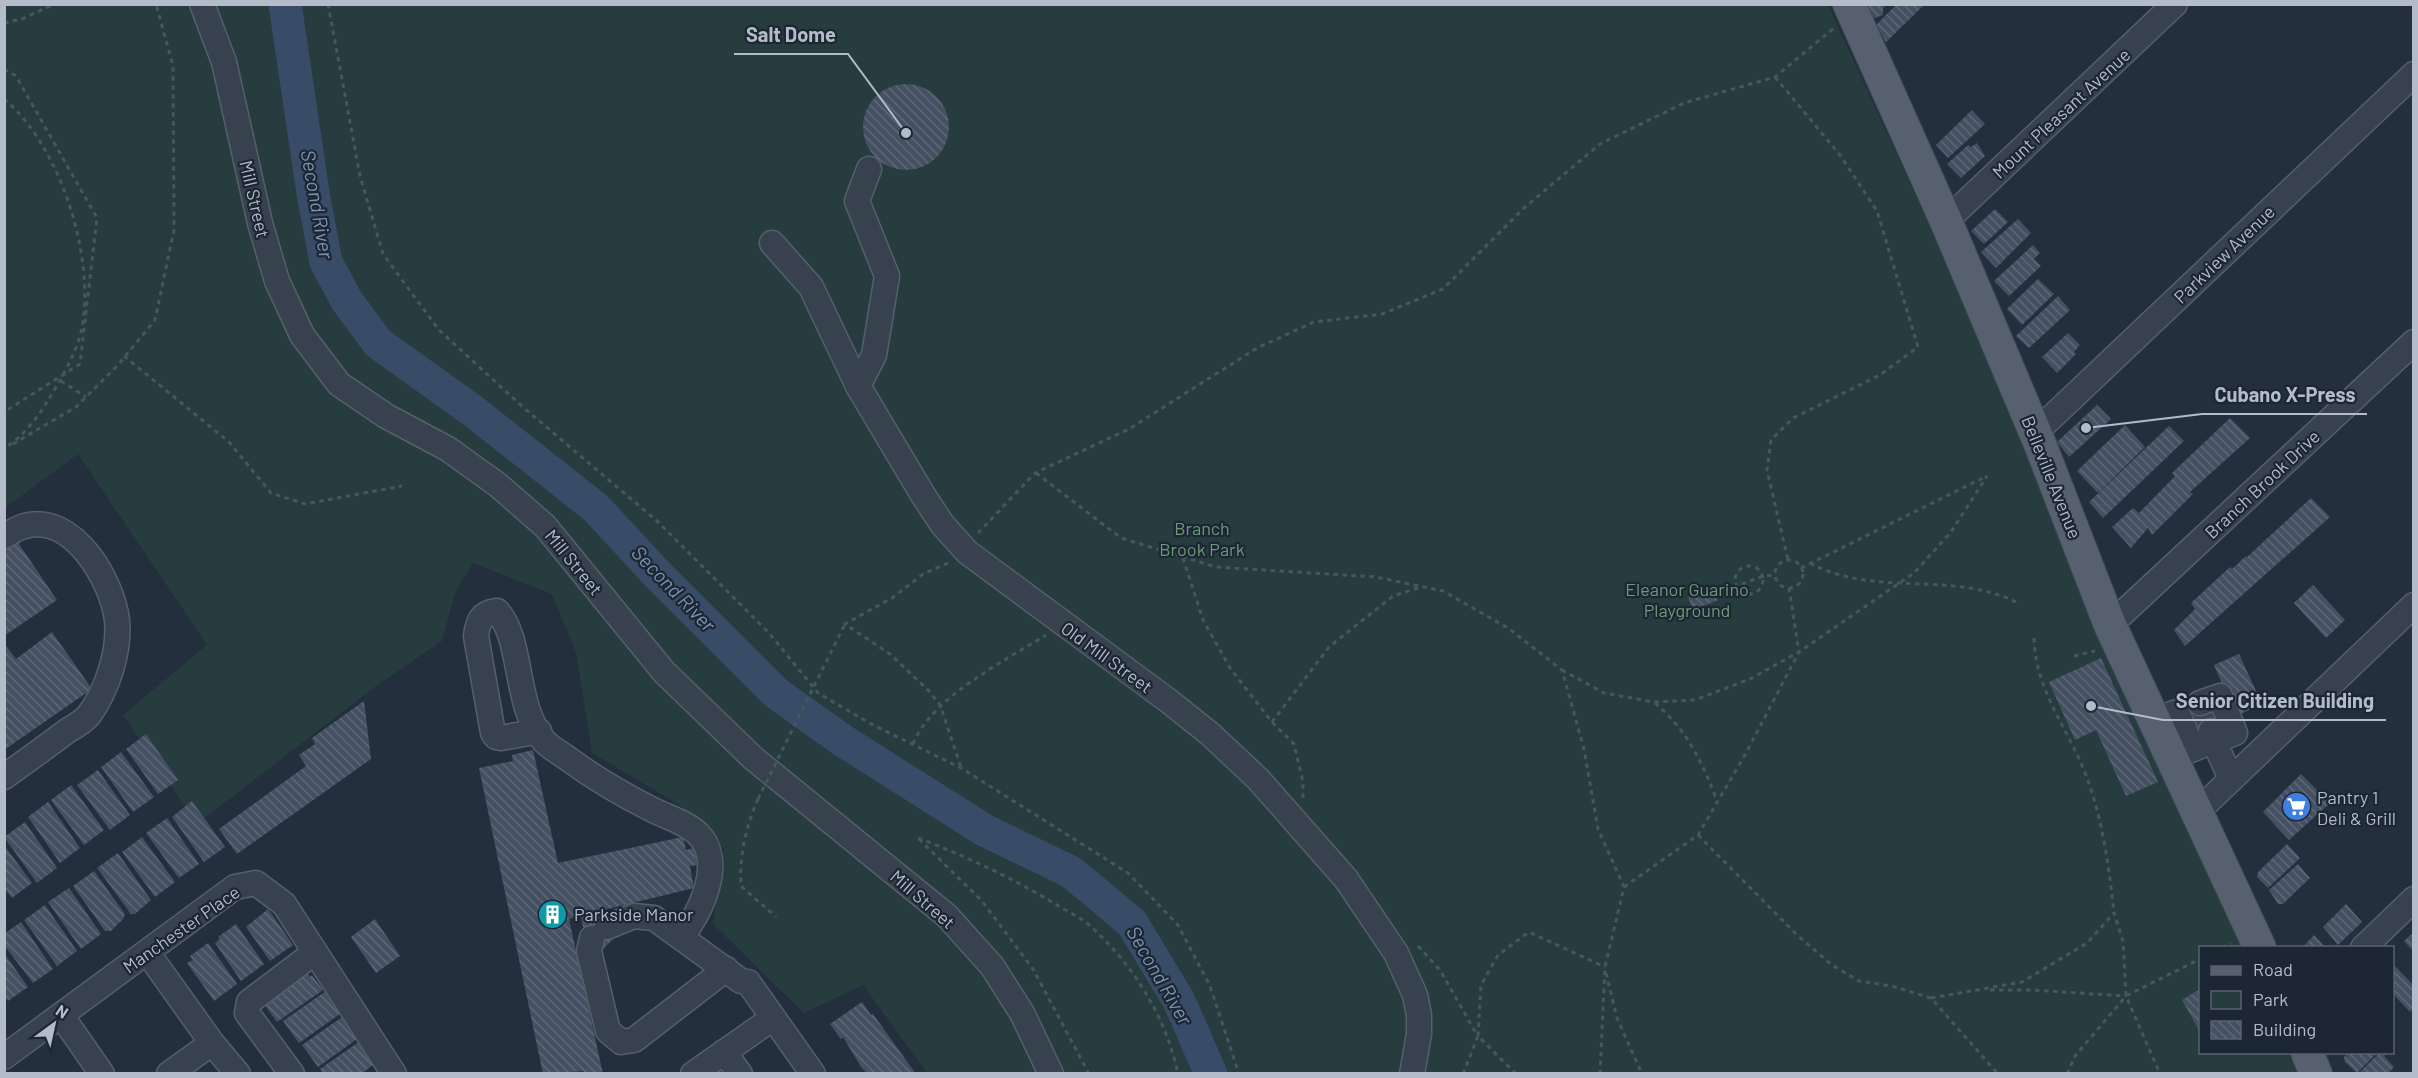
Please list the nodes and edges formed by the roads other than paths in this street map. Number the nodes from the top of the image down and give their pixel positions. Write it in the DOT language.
graph roads {
  1 [pos="202,4"];
  2 [pos="1849,4"];
  3 [pos="2175,4"];
  4 [pos="2414,74"];
  5 [pos="869,170"];
  6 [pos="1946,221"];
  7 [pos="771,243"];
  8 [pos="2414,342"];
  9 [pos="858,386"];
  10 [pos="2035,433"];
  11 [pos="4,536"];
  12 [pos="2414,605"];
  13 [pos="2106,638"];
  14 [pos="2166,716"];
  15 [pos="539,731"];
  16 [pos="2199,732"];
  17 [pos="4,777"];
  18 [pos="2231,779"];
  19 [pos="2197,812"];
  20 [pos="2414,899"];
  21 [pos="681,937"];
  22 [pos="2259,946"];
  23 [pos="2365,946"];
  24 [pos="147,952"];
  25 [pos="315,952"];
  26 [pos="745,986"];
  27 [pos="61,1015"];
  28 [pos="773,1018"];
  29 [pos="212,1043"];
  30 [pos="724,1052"];
  31 [pos="2307,1054"];
  32 [pos="4,1057"];
  33 [pos="102,1074"];
  34 [pos="169,1074"];
  35 [pos="238,1074"];
  36 [pos="292,1074"];
  37 [pos="394,1074"];
  38 [pos="693,1074"];
  39 [pos="740,1074"];
  40 [pos="813,1074"];
  41 [pos="1051,1074"];
  42 [pos="1412,1074"];
  43 [pos="2316,1074"];
  1 -- 41 [label="street, Mill Street"];
  2 -- 6 [label="main road, Belleville Avenue"];
  3 -- 6 [label="street, Mount Pleasant Avenue"];
  4 -- 10 [label="street, Parkview Avenue"];
  5 -- 9 [label="street"];
  6 -- 10 [label="main road, Belleville Avenue"];
  7 -- 9 [label="street, Old Mill Street"];
  8 -- 13 [label="street, Branch Brook Drive"];
  9 -- 42 [label="street, Old Mill Street"];
  10 -- 13 [label="main road, Belleville Avenue"];
  11 -- 17 [label="street"];
  12 -- 18 [label="street"];
  13 -- 14 [label="main road, Belleville Avenue"];
  14 -- 16 [label="main road, Belleville Avenue"];
  14 -- 16 [label="street"];
  15 -- 15 [label="street"];
  15 -- 21 [label="street"];
  16 -- 18 [label="street"];
  16 -- 19 [label="main road, Belleville Avenue"];
  18 -- 19 [label="street"];
  19 -- 22 [label="main road, Belleville Avenue"];
  20 -- 23 [label="street"];
  21 -- 26 [label="street"];
  21 -- 26 [label="street"];
  24 -- 25 [label="street, Manchester Place"];
  24 -- 27 [label="street, Manchester Place"];
  24 -- 29 [label="street"];
  25 -- 36 [label="street"];
  25 -- 37 [label="street, Manchester Place"];
  26 -- 28 [label="street"];
  27 -- 32 [label="street, Manchester Place"];
  27 -- 33 [label="street"];
  28 -- 30 [label="street"];
  28 -- 40 [label="street"];
  29 -- 34 [label="street"];
  29 -- 35 [label="street"];
  30 -- 38 [label="street"];
  30 -- 39 [label="street"];
  31 -- 43 [label="main road"];
}
